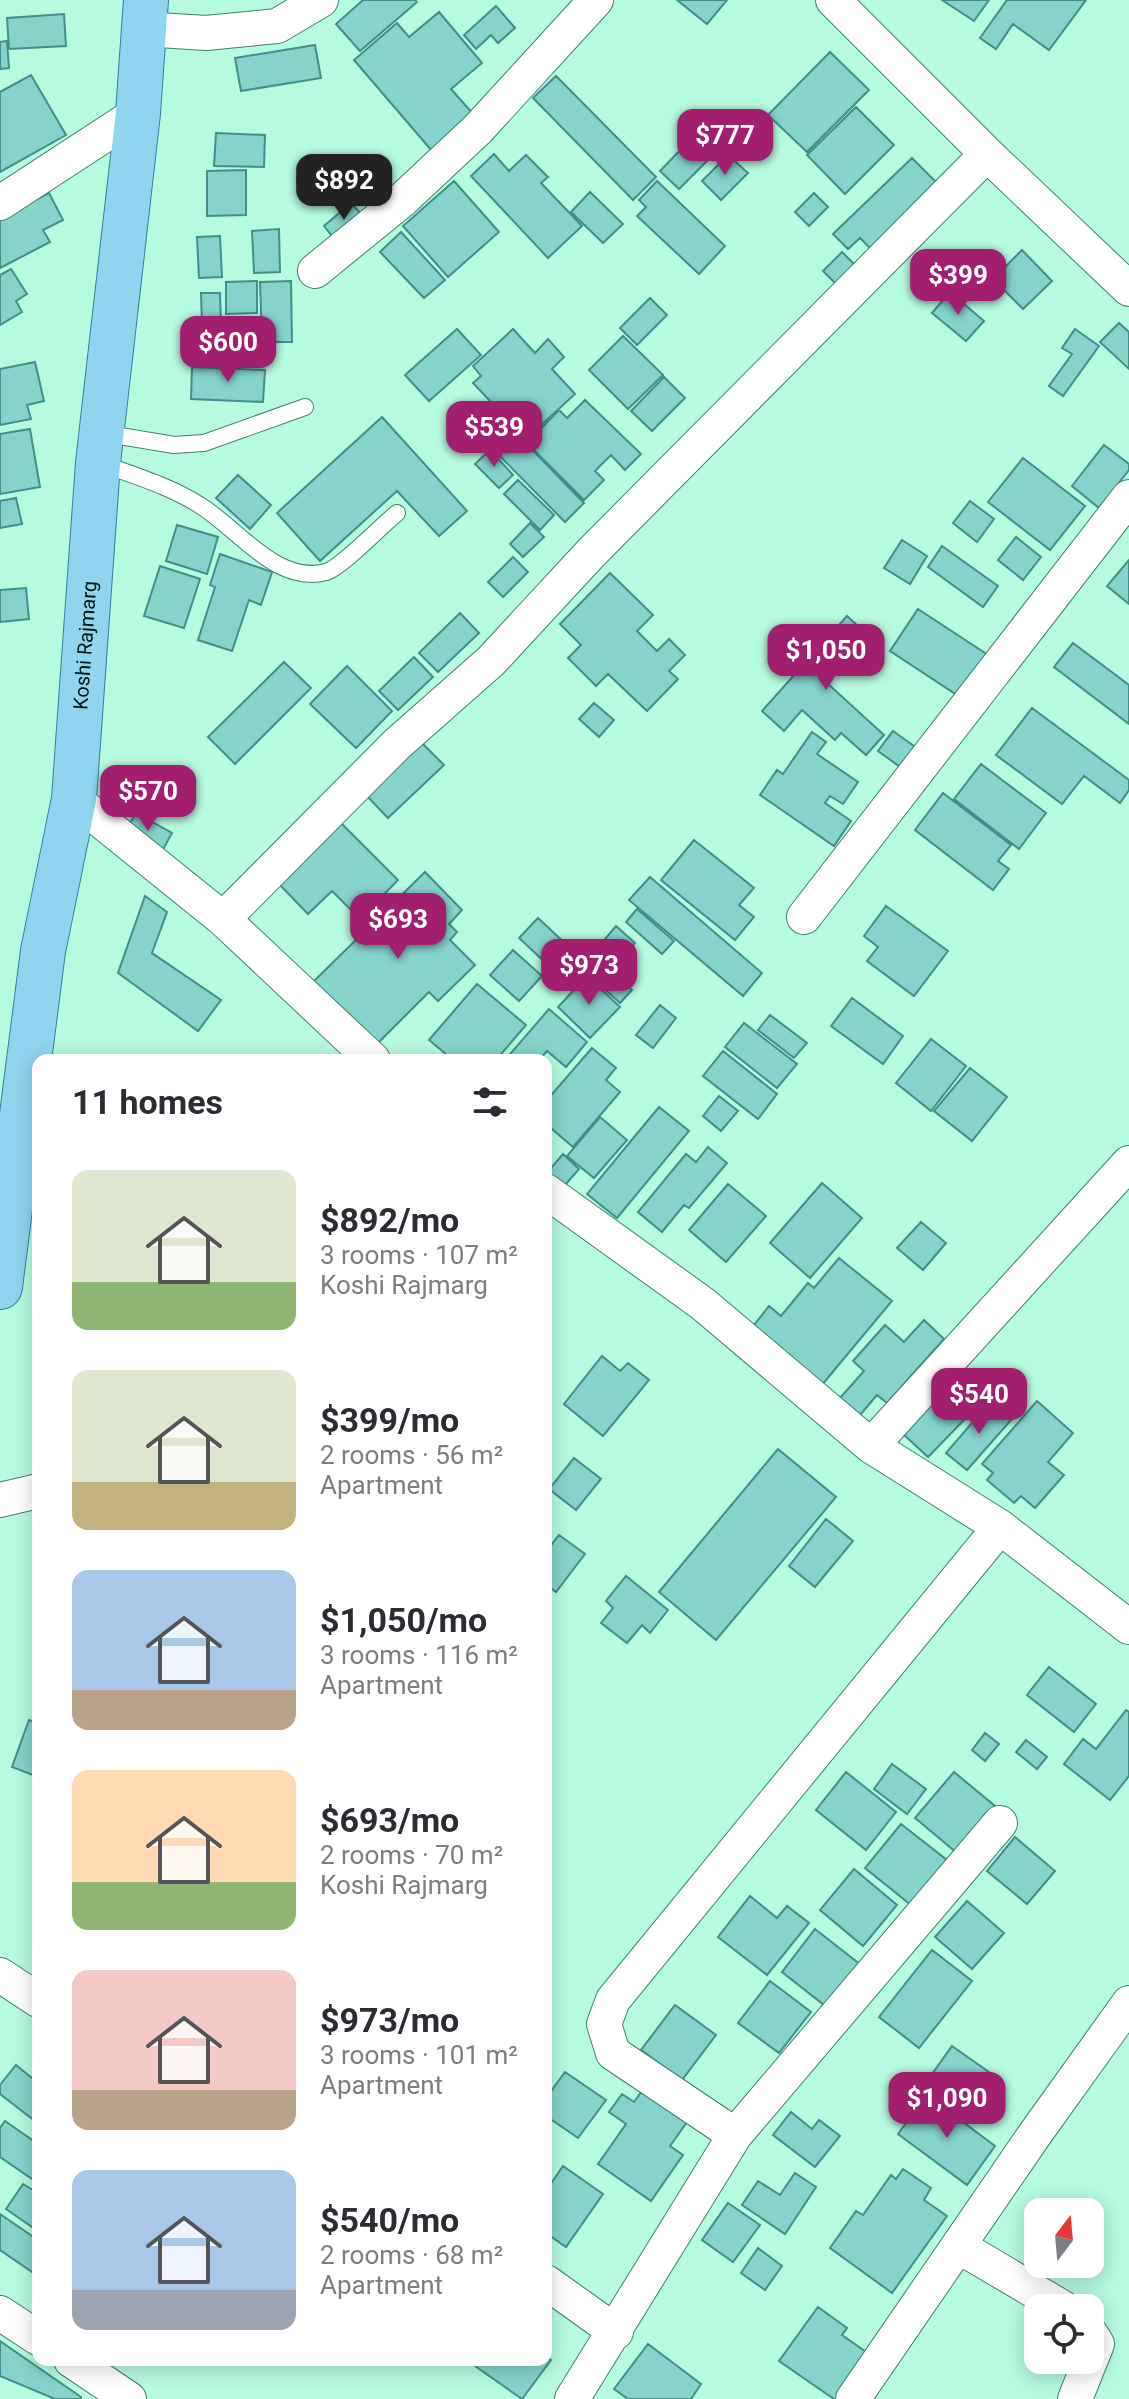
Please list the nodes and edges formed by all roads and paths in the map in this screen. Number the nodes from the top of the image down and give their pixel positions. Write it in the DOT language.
graph roads {
  1 [pos="321,0"];
  2 [pos="596,0"];
  3 [pos="833,0"];
  4 [pos="144,15"];
  5 [pos="138,113"];
  6 [pos="987,154"];
  7 [pos="0,203"];
  8 [pos="315,271"];
  9 [pos="1129,289"];
  10 [pos="305,407"];
  11 [pos="100,448"];
  12 [pos="1129,497"];
  13 [pos="397,513"];
  14 [pos="74,799"];
  15 [pos="804,917"];
  16 [pos="223,919"];
  17 [pos="367,1054"];
  18 [pos="1129,1163"];
  19 [pos="552,1195"];
  20 [pos="0,1287"];
  21 [pos="871,1446"];
  22 [pos="32,1492"];
  23 [pos="0,1500"];
  24 [pos="1000,1527"];
  25 [pos="1129,1627"];
  26 [pos="1000,1823"];
  27 [pos="0,1975"];
  28 [pos="32,1996"];
  29 [pos="1129,2003"];
  30 [pos="735,2135"];
  31 [pos="960,2247"];
  32 [pos="552,2286"];
  33 [pos="1039,2294"];
  34 [pos="0,2313"];
  35 [pos="616,2332"];
  36 [pos="32,2334"];
  37 [pos="80,2366"];
  38 [pos="1085,2374"];
  39 [pos="129,2399"];
  40 [pos="572,2399"];
  41 [pos="853,2399"];
  42 [pos="1075,2399"];
  1 -- 4 [label="street"];
  2 -- 8 [label="street"];
  3 -- 6 [label="street"];
  4 -- 5 [label="main road, Koshi Rajmarg"];
  5 -- 7 [label="street"];
  5 -- 11 [label="main road, Koshi Rajmarg"];
  6 -- 9 [label="street"];
  6 -- 16 [label="street"];
  10 -- 11 [label="lane"];
  11 -- 13 [label="lane"];
  11 -- 14 [label="main road, Koshi Rajmarg"];
  12 -- 15 [label="street"];
  14 -- 16 [label="street"];
  14 -- 20 [label="main road, Koshi Rajmarg"];
  16 -- 17 [label="street"];
  18 -- 21 [label="street"];
  19 -- 21 [label="street"];
  21 -- 24 [label="street"];
  22 -- 23 [label="street"];
  24 -- 25 [label="street"];
  24 -- 30 [label="street"];
  26 -- 30 [label="street"];
  27 -- 28 [label="street"];
  29 -- 31 [label="street"];
  30 -- 35 [label="street"];
  31 -- 33 [label="street"];
  31 -- 41 [label="street"];
  32 -- 35 [label="street"];
  34 -- 36 [label="street"];
  35 -- 40 [label="street"];
  37 -- 39 [label="street"];
  38 -- 42 [label="street"];
}
